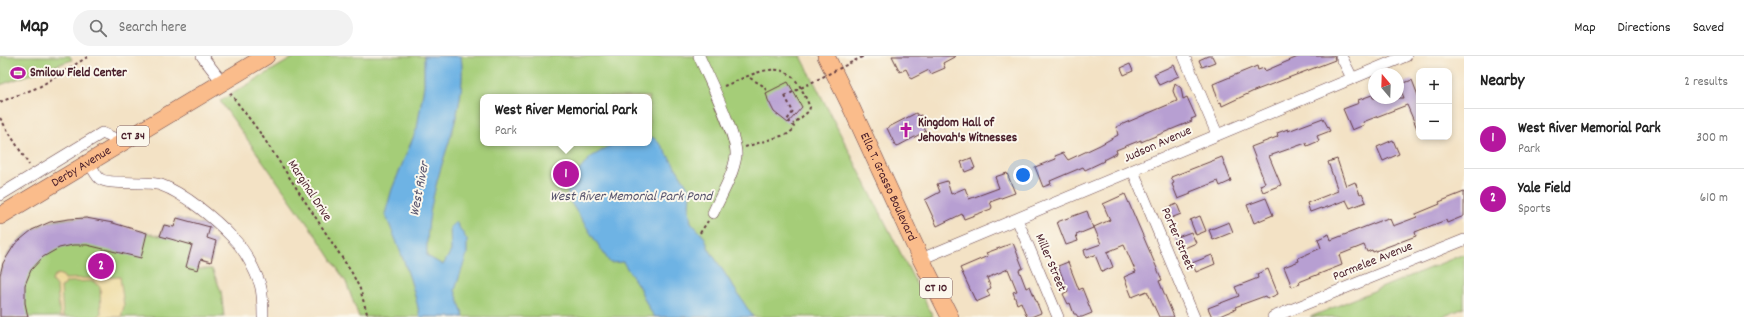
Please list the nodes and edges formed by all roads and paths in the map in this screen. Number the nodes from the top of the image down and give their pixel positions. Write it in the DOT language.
graph roads {
  1 [pos="89,56"];
  2 [pos="202,56"];
  3 [pos="266,56"];
  4 [pos="699,56"];
  5 [pos="826,56"];
  6 [pos="864,56"];
  7 [pos="1184,56"];
  8 [pos="1341,56"];
  9 [pos="1406,56"];
  10 [pos="749,77"];
  11 [pos="1352,78"];
  12 [pos="222,82"];
  13 [pos="714,90"];
  14 [pos="768,92"];
  15 [pos="0,102"];
  16 [pos="0,118"];
  17 [pos="793,124"];
  18 [pos="1217,134"];
  19 [pos="122,142"];
  20 [pos="736,149"];
  21 [pos="89,162"];
  22 [pos="1133,171"];
  23 [pos="34,173"];
  24 [pos="0,194"];
  25 [pos="713,213"];
  26 [pos="0,216"];
  27 [pos="1017,219"];
  28 [pos="700,233"];
  29 [pos="1464,240"];
  30 [pos="921,259"];
  31 [pos="1293,309"];
  32 [pos="263,317"];
  33 [pos="368,317"];
  34 [pos="950,317"];
  35 [pos="1058,317"];
  36 [pos="1194,317"];
  37 [pos="1273,317"];
  38 [pos="1281,317"];
  1 -- 15 [label="path"];
  2 -- 12 [label="street"];
  3 -- 12 [label="highway, Derby Avenue / CT 34"];
  4 -- 13 [label="street"];
  5 -- 30 [label="highway, Ella T. Grasso Boulevard / CT 10"];
  6 -- 17 [label="path, bridge"];
  7 -- 18 [label="street"];
  8 -- 11 [label="street"];
  9 -- 11 [label="street, Judson Avenue"];
  10 -- 13 [label="path"];
  10 -- 14 [label="path"];
  10 -- 17 [label="path"];
  11 -- 18 [label="street, Judson Avenue"];
  12 -- 19 [label="highway, Derby Avenue / CT 34"];
  12 -- 33 [label="path, Marginal Drive"];
  13 -- 20 [label="street"];
  16 -- 23 [label="path"];
  17 -- 20 [label="path"];
  18 -- 22 [label="street, Judson Avenue"];
  19 -- 21 [label="highway, Derby Avenue / CT 34"];
  19 -- 23 [label="street"];
  20 -- 25 [label="street"];
  21 -- 26 [label="highway, Derby Avenue / CT 34"];
  21 -- 32 [label="street"];
  22 -- 27 [label="street, Judson Avenue"];
  22 -- 36 [label="street, Porter Street"];
  23 -- 24 [label="street"];
  25 -- 28 [label="path"];
  27 -- 30 [label="street, Judson Avenue"];
  27 -- 35 [label="street, Miller Street"];
  29 -- 31 [label="street, Parmelee Avenue"];
  30 -- 34 [label="highway, Ella T. Grasso Boulevard / CT 10"];
  31 -- 37 [label="street, Parmelee Avenue"];
  31 -- 38 [label="street, Parmelee Avenue"];
}
